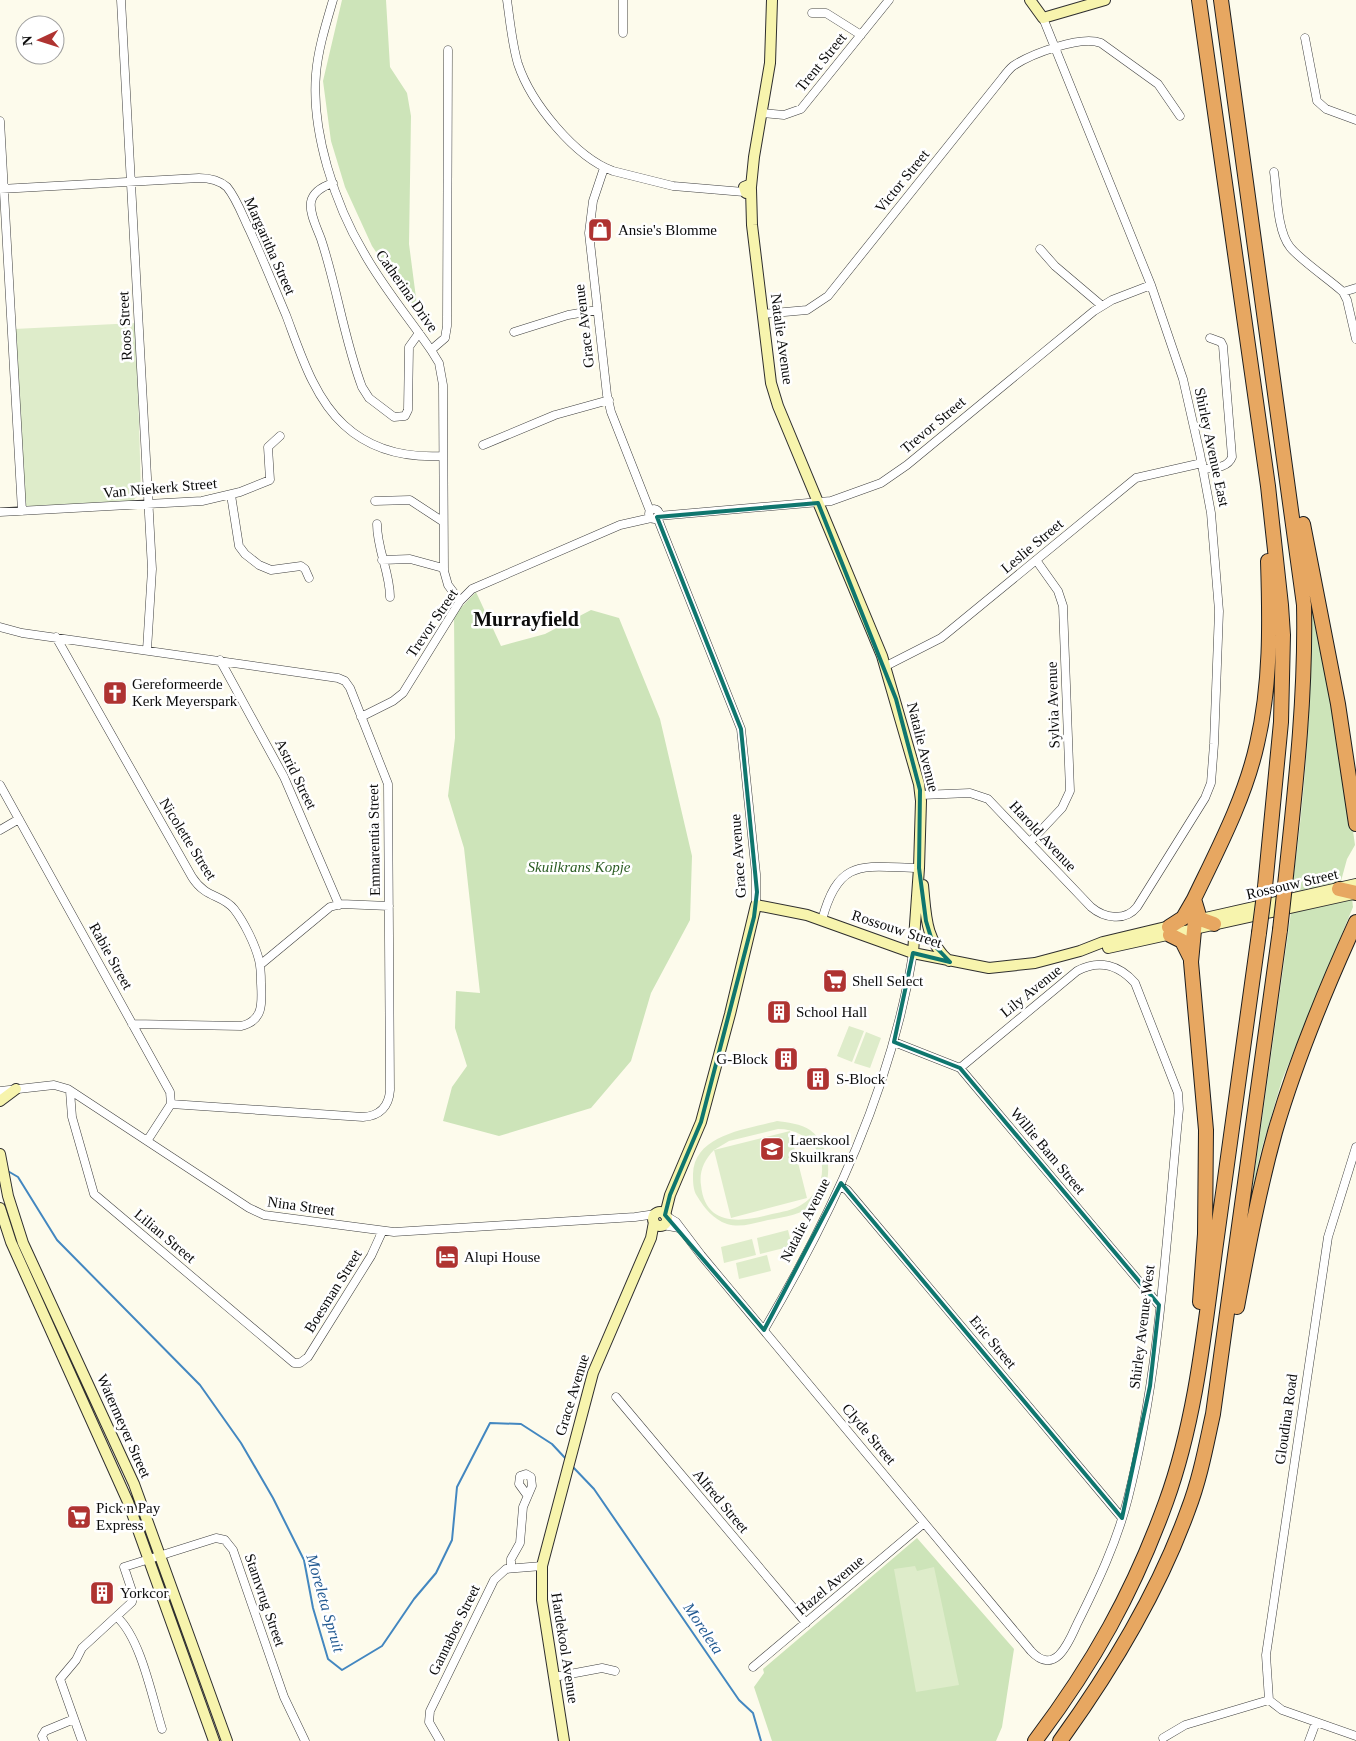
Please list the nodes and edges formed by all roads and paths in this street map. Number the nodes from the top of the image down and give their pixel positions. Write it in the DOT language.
graph roads {
  1 [pos="121,0"];
  2 [pos="333,0"];
  3 [pos="507,0"];
  4 [pos="623,0"];
  5 [pos="772,0"];
  6 [pos="889,0"];
  7 [pos="1030,0"];
  8 [pos="1105,0"];
  9 [pos="1199,0"];
  10 [pos="1221,0"];
  11 [pos="812,13"];
  12 [pos="1043,18"];
  13 [pos="622,33"];
  14 [pos="861,35"];
  15 [pos="1305,38"];
  16 [pos="1056,49"];
  17 [pos="448,50"];
  18 [pos="761,113"];
  19 [pos="1180,116"];
  20 [pos="1356,120"];
  21 [pos="0,121"];
  22 [pos="604,168"];
  23 [pos="1274,172"];
  24 [pos="131,182"];
  25 [pos="333,183"];
  26 [pos="2,189"];
  27 [pos="746,189"];
  28 [pos="1232,238"];
  29 [pos="1040,249"];
  30 [pos="1151,285"];
  31 [pos="1356,288"];
  32 [pos="1343,292"];
  33 [pos="1101,305"];
  34 [pos="598,310"];
  35 [pos="762,314"];
  36 [pos="514,332"];
  37 [pos="419,333"];
  38 [pos="1210,338"];
  39 [pos="1356,339"];
  40 [pos="431,350"];
  41 [pos="609,400"];
  42 [pos="1278,404"];
  43 [pos="280,436"];
  44 [pos="483,445"];
  45 [pos="443,456"];
  46 [pos="1203,466"];
  47 [pos="231,494"];
  48 [pos="375,501"];
  49 [pos="818,503"];
  50 [pos="149,504"];
  51 [pos="22,511"];
  52 [pos="0,512"];
  53 [pos="654,514"];
  54 [pos="442,521"];
  55 [pos="376,524"];
  56 [pos="382,560"];
  57 [pos="1036,560"];
  58 [pos="443,568"];
  59 [pos="309,578"];
  60 [pos="390,597"];
  61 [pos="460,601"];
  62 [pos="0,627"];
  63 [pos="56,636"];
  64 [pos="147,650"];
  65 [pos="220,660"];
  66 [pos="886,666"];
  67 [pos="362,717"];
  68 [pos="0,785"];
  69 [pos="921,795"];
  70 [pos="19,819"];
  71 [pos="1356,824"];
  72 [pos="0,830"];
  73 [pos="1030,842"];
  74 [pos="919,868"];
  75 [pos="1356,884"];
  76 [pos="1339,889"];
  77 [pos="1356,893"];
  78 [pos="1194,899"];
  79 [pos="339,905"];
  80 [pos="389,906"];
  81 [pos="756,906"];
  82 [pos="1135,909"];
  83 [pos="822,920"];
  84 [pos="1356,922"];
  85 [pos="1196,923"];
  86 [pos="1214,924"];
  87 [pos="1169,931"];
  88 [pos="913,953"];
  89 [pos="950,962"];
  90 [pos="1191,962"];
  91 [pos="260,965"];
  92 [pos="1127,974"];
  93 [pos="132,1024"];
  94 [pos="894,1042"];
  95 [pos="960,1068"];
  96 [pos="0,1086"];
  97 [pos="15,1089"];
  98 [pos="0,1091"];
  99 [pos="70,1091"];
  100 [pos="0,1102"];
  101 [pos="171,1104"];
  102 [pos="147,1141"];
  103 [pos="1356,1147"];
  104 [pos="0,1154"];
  105 [pos="840,1186"];
  106 [pos="0,1208"];
  107 [pos="659,1219"];
  108 [pos="382,1232"];
  109 [pos="1159,1305"];
  110 [pos="764,1330"];
  111 [pos="302,1362"];
  112 [pos="1200,1365"];
  113 [pos="616,1397"];
  114 [pos="1213,1414"];
  115 [pos="528,1495"];
  116 [pos="1122,1518"];
  117 [pos="924,1523"];
  118 [pos="160,1554"];
  119 [pos="150,1558"];
  120 [pos="542,1566"];
  121 [pos="511,1568"];
  122 [pos="117,1617"];
  123 [pos="806,1623"];
  124 [pos="1038,1657"];
  125 [pos="753,1667"];
  126 [pos="615,1671"];
  127 [pos="554,1677"];
  128 [pos="1269,1700"];
  129 [pos="74,1719"];
  130 [pos="1316,1722"];
  131 [pos="162,1729"];
  132 [pos="1356,1736"];
  133 [pos="1163,1738"];
  134 [pos="565,1739"];
  135 [pos="44,1741"];
  136 [pos="82,1741"];
  137 [pos="214,1741"];
  138 [pos="227,1741"];
  139 [pos="305,1741"];
  140 [pos="440,1741"];
  141 [pos="1035,1741"];
  142 [pos="1060,1741"];
  143 [pos="1309,1741"];
  1 -- 24 [label="street, Roos Street"];
  2 -- 25 [label="street, Catherina Drive"];
  3 -- 22 [label="street"];
  4 -- 13 [label="street"];
  5 -- 18 [label="street"];
  6 -- 14 [label="street, Trent Street"];
  7 -- 12 [label="street, Shirley Avenue East"];
  8 -- 12 [label="street"];
  9 -- 28 [label="highway"];
  10 -- 42 [label="highway"];
  11 -- 14 [label="street"];
  12 -- 16 [label="street, Shirley Avenue East"];
  14 -- 18 [label="street, Trent Street"];
  15 -- 20 [label="street"];
  16 -- 19 [label="street, Victor Street"];
  16 -- 30 [label="street, Shirley Avenue East"];
  16 -- 35 [label="street, Victor Street"];
  17 -- 40 [label="street"];
  18 -- 27 [label="street"];
  21 -- 26 [label="street"];
  22 -- 27 [label="street"];
  22 -- 34 [label="street, Grace Avenue"];
  23 -- 32 [label="street"];
  24 -- 26 [label="street, Margaritha Street"];
  24 -- 45 [label="street, Margaritha Street"];
  24 -- 50 [label="street, Roos Street"];
  25 -- 37 [label="street, Catherina Drive"];
  25 -- 37 [label="street"];
  26 -- 51 [label="street"];
  27 -- 35 [label="street, Natalie Avenue"];
  28 -- 78 [label="highway"];
  28 -- 112 [label="highway, bridge"];
  29 -- 33 [label="street"];
  30 -- 33 [label="street, Trevor Street"];
  30 -- 46 [label="street, Shirley Avenue East"];
  31 -- 32 [label="street"];
  32 -- 39 [label="street"];
  33 -- 49 [label="street, Trevor Street"];
  34 -- 36 [label="street"];
  34 -- 41 [label="street, Grace Avenue"];
  35 -- 49 [label="street, Natalie Avenue"];
  37 -- 40 [label="street, Catherina Drive"];
  38 -- 46 [label="street, Leslie Street"];
  40 -- 45 [label="street, Catherina Drive"];
  41 -- 44 [label="street"];
  41 -- 53 [label="street, Grace Avenue"];
  42 -- 71 [label="highway"];
  42 -- 114 [label="highway, bridge"];
  43 -- 47 [label="street, Van Niekerk Street"];
  45 -- 54 [label="street, Catherina Drive"];
  46 -- 57 [label="street, Leslie Street"];
  46 -- 82 [label="street, Shirley Avenue East"];
  47 -- 50 [label="street, Van Niekerk Street"];
  47 -- 59 [label="street"];
  48 -- 54 [label="street"];
  49 -- 53 [label="street, Trevor Street"];
  49 -- 66 [label="street, Natalie Avenue"];
  50 -- 51 [label="street, Van Niekerk Street"];
  50 -- 64 [label="street, Roos Street"];
  51 -- 52 [label="street, Van Niekerk Street"];
  53 -- 61 [label="street, Trevor Street"];
  53 -- 81 [label="street, Grace Avenue"];
  54 -- 58 [label="street, Catherina Drive"];
  55 -- 56 [label="street"];
  56 -- 58 [label="street"];
  56 -- 60 [label="street"];
  57 -- 66 [label="street, Leslie Street"];
  57 -- 73 [label="street, Sylvia Avenue"];
  58 -- 61 [label="street, Catherina Drive"];
  61 -- 67 [label="street, Trevor Street"];
  62 -- 63 [label="street, Emmarentia Street"];
  63 -- 64 [label="street, Emmarentia Street"];
  63 -- 91 [label="street, Nicolette Street"];
  64 -- 65 [label="street, Emmarentia Street"];
  65 -- 67 [label="street, Emmarentia Street"];
  65 -- 79 [label="street, Astrid Street"];
  66 -- 69 [label="street, Natalie Avenue"];
  67 -- 80 [label="street, Emmarentia Street"];
  68 -- 70 [label="street, Rabie Street"];
  69 -- 73 [label="street, Harold Avenue"];
  69 -- 74 [label="street, Natalie Avenue"];
  70 -- 72 [label="street"];
  70 -- 93 [label="street, Rabie Street"];
  73 -- 82 [label="street, Harold Avenue"];
  74 -- 83 [label="street"];
  74 -- 88 [label="street, Natalie Avenue"];
  74 -- 89 [label="street"];
  75 -- 76 [label="street, Rossouw Street"];
  76 -- 77 [label="highway"];
  76 -- 85 [label="street, Rossouw Street"];
  77 -- 86 [label="street, Rossouw Street"];
  78 -- 85 [label="highway"];
  78 -- 87 [label="highway"];
  79 -- 80 [label="street"];
  79 -- 91 [label="street"];
  80 -- 101 [label="street, Emmarentia Street"];
  81 -- 83 [label="street, Rossouw Street"];
  81 -- 107 [label="street, Grace Avenue"];
  83 -- 88 [label="street, Rossouw Street"];
  84 -- 114 [label="highway"];
  85 -- 86 [label="highway"];
  85 -- 87 [label="street, Rossouw Street"];
  85 -- 90 [label="highway"];
  87 -- 89 [label="street, Rossouw Street"];
  87 -- 90 [label="highway"];
  88 -- 89 [label="street, Rossouw Street"];
  88 -- 94 [label="street, Natalie Avenue"];
  90 -- 112 [label="highway"];
  91 -- 93 [label="street, Nicolette Street"];
  92 -- 95 [label="street, Lily Avenue"];
  92 -- 109 [label="street, Shirley Avenue West"];
  93 -- 101 [label="street, Rabie Street"];
  94 -- 95 [label="street, Willie Bam Street"];
  94 -- 105 [label="street, Natalie Avenue"];
  95 -- 109 [label="street, Willie Bam Street"];
  96 -- 97 [label="street"];
  97 -- 98 [label="street, Nina Street"];
  97 -- 99 [label="street, Nina Street"];
  97 -- 100 [label="street"];
  99 -- 102 [label="street, Nina Street"];
  99 -- 111 [label="street, Lilian Street"];
  101 -- 102 [label="street"];
  102 -- 108 [label="street, Nina Street"];
  103 -- 128 [label="street, Gloudina Road"];
  104 -- 118 [label="street, Watermeyer Street"];
  105 -- 110 [label="street, Natalie Avenue"];
  105 -- 116 [label="street, Eric Street"];
  106 -- 119 [label="street, Watermeyer Street"];
  107 -- 108 [label="street, Nina Street"];
  107 -- 110 [label="street, Clyde Street"];
  107 -- 120 [label="street, Grace Avenue"];
  108 -- 111 [label="street, Boesman Street"];
  109 -- 116 [label="street, Shirley Avenue West"];
  110 -- 117 [label="street, Clyde Street"];
  112 -- 141 [label="highway"];
  113 -- 123 [label="street, Alfred Street"];
  114 -- 142 [label="highway"];
  115 -- 121 [label="street"];
  116 -- 124 [label="street, Shirley Avenue West"];
  117 -- 123 [label="street, Hazel Avenue"];
  117 -- 124 [label="street, Clyde Street"];
  118 -- 119 [label="street, Stamvrug Street"];
  118 -- 138 [label="street, Watermeyer Street"];
  118 -- 139 [label="street, Stamvrug Street"];
  119 -- 122 [label="street, Stamvrug Street"];
  119 -- 137 [label="street, Watermeyer Street"];
  120 -- 121 [label="street"];
  120 -- 127 [label="street, Hardekool Avenue"];
  121 -- 140 [label="street, Gannabos Street"];
  122 -- 129 [label="street"];
  122 -- 131 [label="street"];
  123 -- 125 [label="street, Hazel Avenue"];
  126 -- 127 [label="street"];
  127 -- 134 [label="street, Hardekool Avenue"];
  128 -- 130 [label="street"];
  128 -- 133 [label="street"];
  129 -- 135 [label="street"];
  129 -- 136 [label="street"];
  130 -- 132 [label="street"];
  130 -- 143 [label="street"];
}
